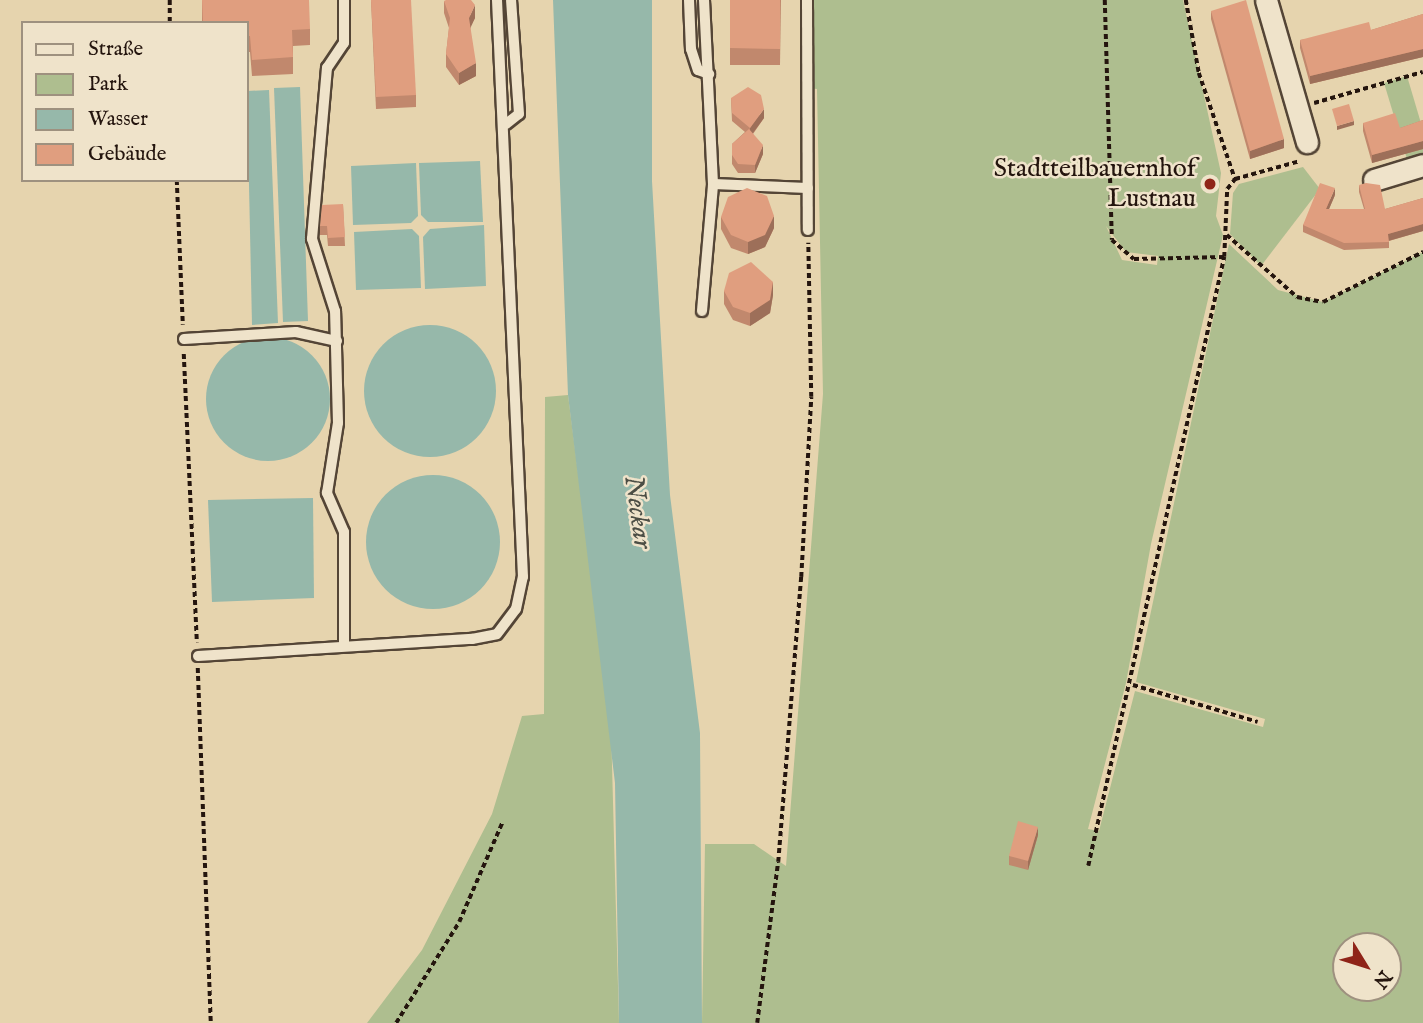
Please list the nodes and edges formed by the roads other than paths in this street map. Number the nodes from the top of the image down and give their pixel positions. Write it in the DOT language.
graph roads {
  1 [pos="344,0"];
  2 [pos="497,0"];
  3 [pos="511,0"];
  4 [pos="689,0"];
  5 [pos="704,0"];
  6 [pos="807,0"];
  7 [pos="1266,0"];
  8 [pos="709,74"];
  9 [pos="506,124"];
  10 [pos="1306,151"];
  11 [pos="1423,165"];
  12 [pos="1374,180"];
  13 [pos="713,184"];
  14 [pos="808,188"];
  15 [pos="808,230"];
  16 [pos="702,311"];
  17 [pos="184,339"];
  18 [pos="337,341"];
  19 [pos="344,646"];
  20 [pos="198,656"];
  1 -- 18 [label="lane"];
  2 -- 9 [label="lane"];
  3 -- 9 [label="lane"];
  4 -- 8 [label="lane"];
  5 -- 8 [label="lane"];
  6 -- 14 [label="lane"];
  7 -- 10 [label="street"];
  8 -- 13 [label="lane"];
  9 -- 19 [label="lane"];
  11 -- 12 [label="street"];
  13 -- 14 [label="lane"];
  13 -- 16 [label="lane"];
  14 -- 15 [label="lane"];
  17 -- 18 [label="lane"];
  18 -- 19 [label="lane"];
  19 -- 20 [label="lane"];
}
